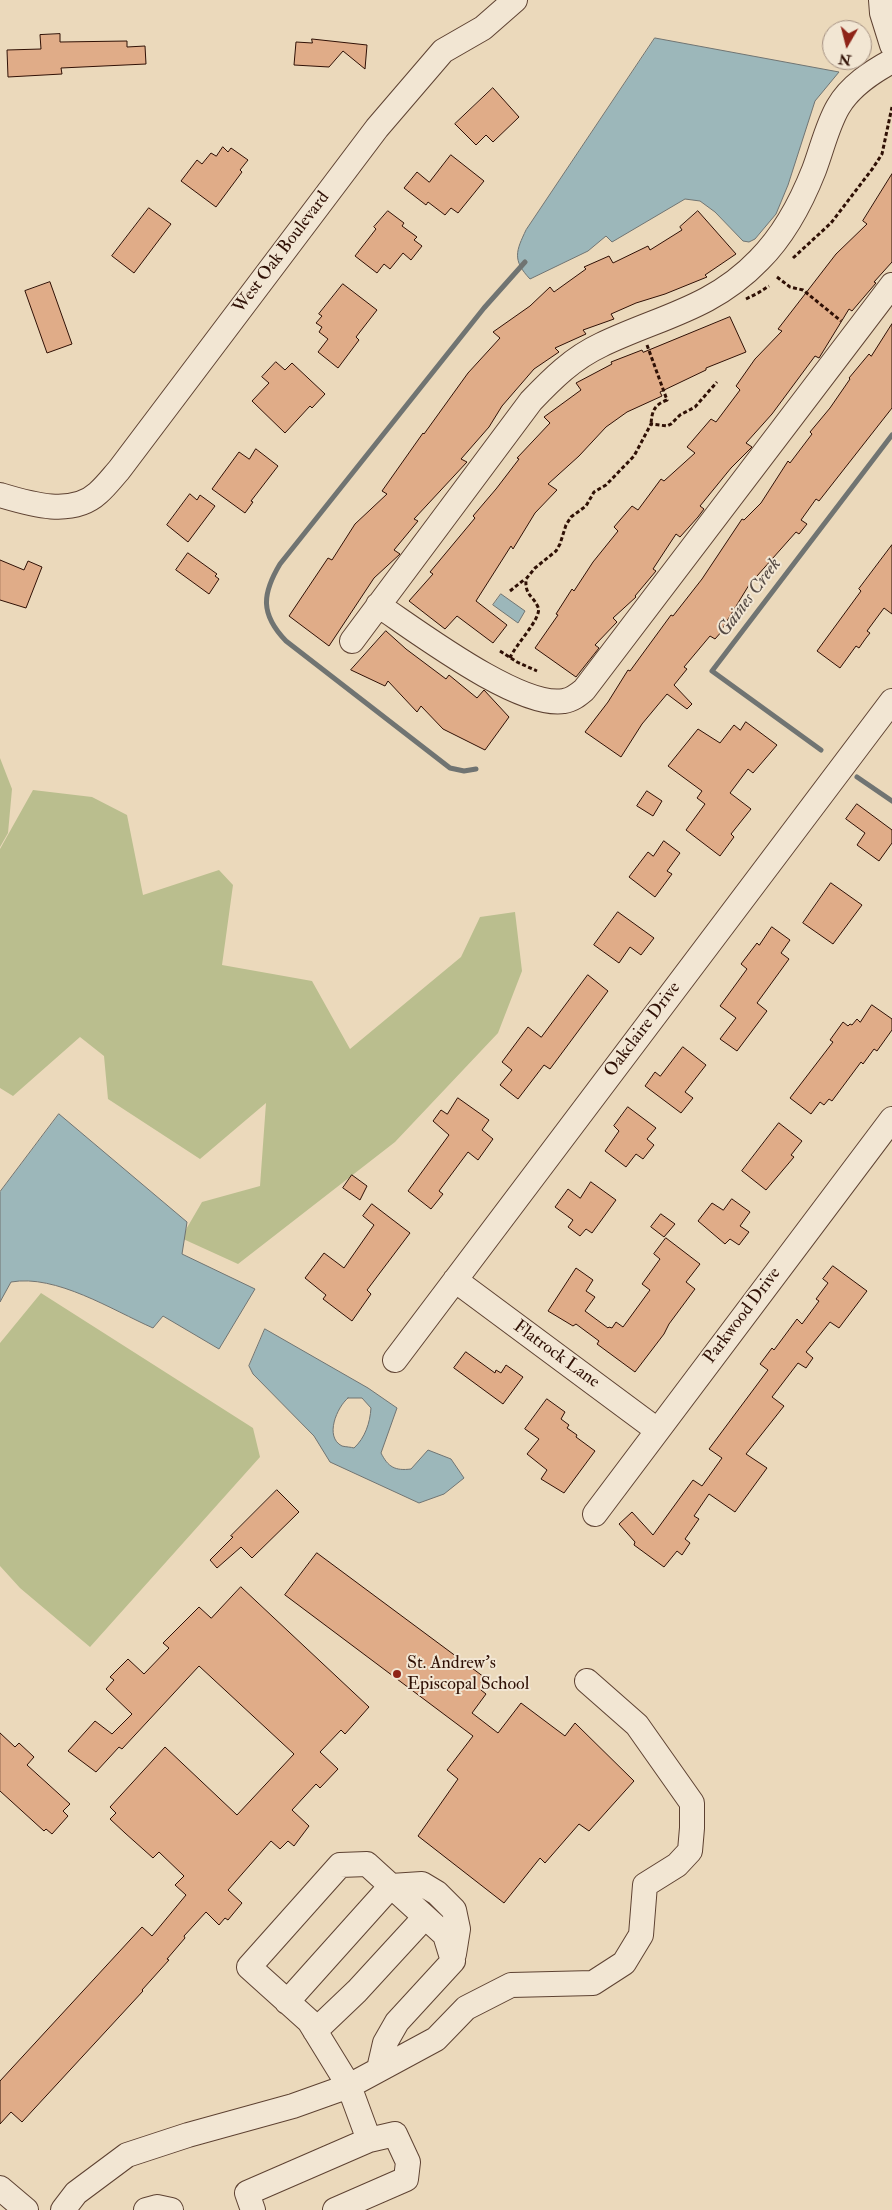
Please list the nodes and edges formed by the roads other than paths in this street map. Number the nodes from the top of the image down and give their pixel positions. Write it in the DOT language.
graph roads {
  1 [pos="515,0"];
  2 [pos="864,0"];
  3 [pos="883,10"];
  4 [pos="892,44"];
  5 [pos="892,61"];
  6 [pos="892,285"];
  7 [pos="0,495"];
  8 [pos="378,605"];
  9 [pos="352,640"];
  10 [pos="892,701"];
  11 [pos="892,1119"];
  12 [pos="455,1280"];
  13 [pos="395,1360"];
  14 [pos="657,1430"];
  15 [pos="595,1514"];
  16 [pos="587,1681"];
  17 [pos="391,1886"];
  18 [pos="425,1917"];
  19 [pos="453,1961"];
  20 [pos="287,2002"];
  21 [pos="315,2031"];
  22 [pos="379,2069"];
  23 [pos="349,2086"];
  24 [pos="369,2140"];
  25 [pos="0,2188"];
  26 [pos="26,2210"];
  27 [pos="62,2210"];
  28 [pos="146,2210"];
  29 [pos="171,2210"];
  30 [pos="253,2210"];
  31 [pos="334,2210"];
  1 -- 7 [label="street, West Oak Boulevard"];
  2 -- 3 [label="street"];
  3 -- 4 [label="street"];
  5 -- 8 [label="street"];
  6 -- 8 [label="street"];
  8 -- 9 [label="street"];
  10 -- 12 [label="street, Oakclaire Drive"];
  11 -- 14 [label="street, Parkwood Drive"];
  12 -- 13 [label="street, Oakclaire Drive"];
  12 -- 14 [label="street, Flatrock Lane"];
  14 -- 15 [label="street, Parkwood Drive"];
  16 -- 22 [label="street"];
  17 -- 18 [label="street"];
  17 -- 19 [label="street"];
  17 -- 20 [label="street"];
  17 -- 20 [label="street"];
  18 -- 19 [label="street"];
  18 -- 21 [label="street"];
  19 -- 22 [label="street"];
  20 -- 21 [label="street"];
  21 -- 23 [label="street"];
  22 -- 23 [label="street"];
  23 -- 24 [label="street"];
  23 -- 27 [label="street"];
  24 -- 30 [label="street"];
  24 -- 31 [label="street"];
  25 -- 26 [label="street"];
  28 -- 29 [label="street"];
}
